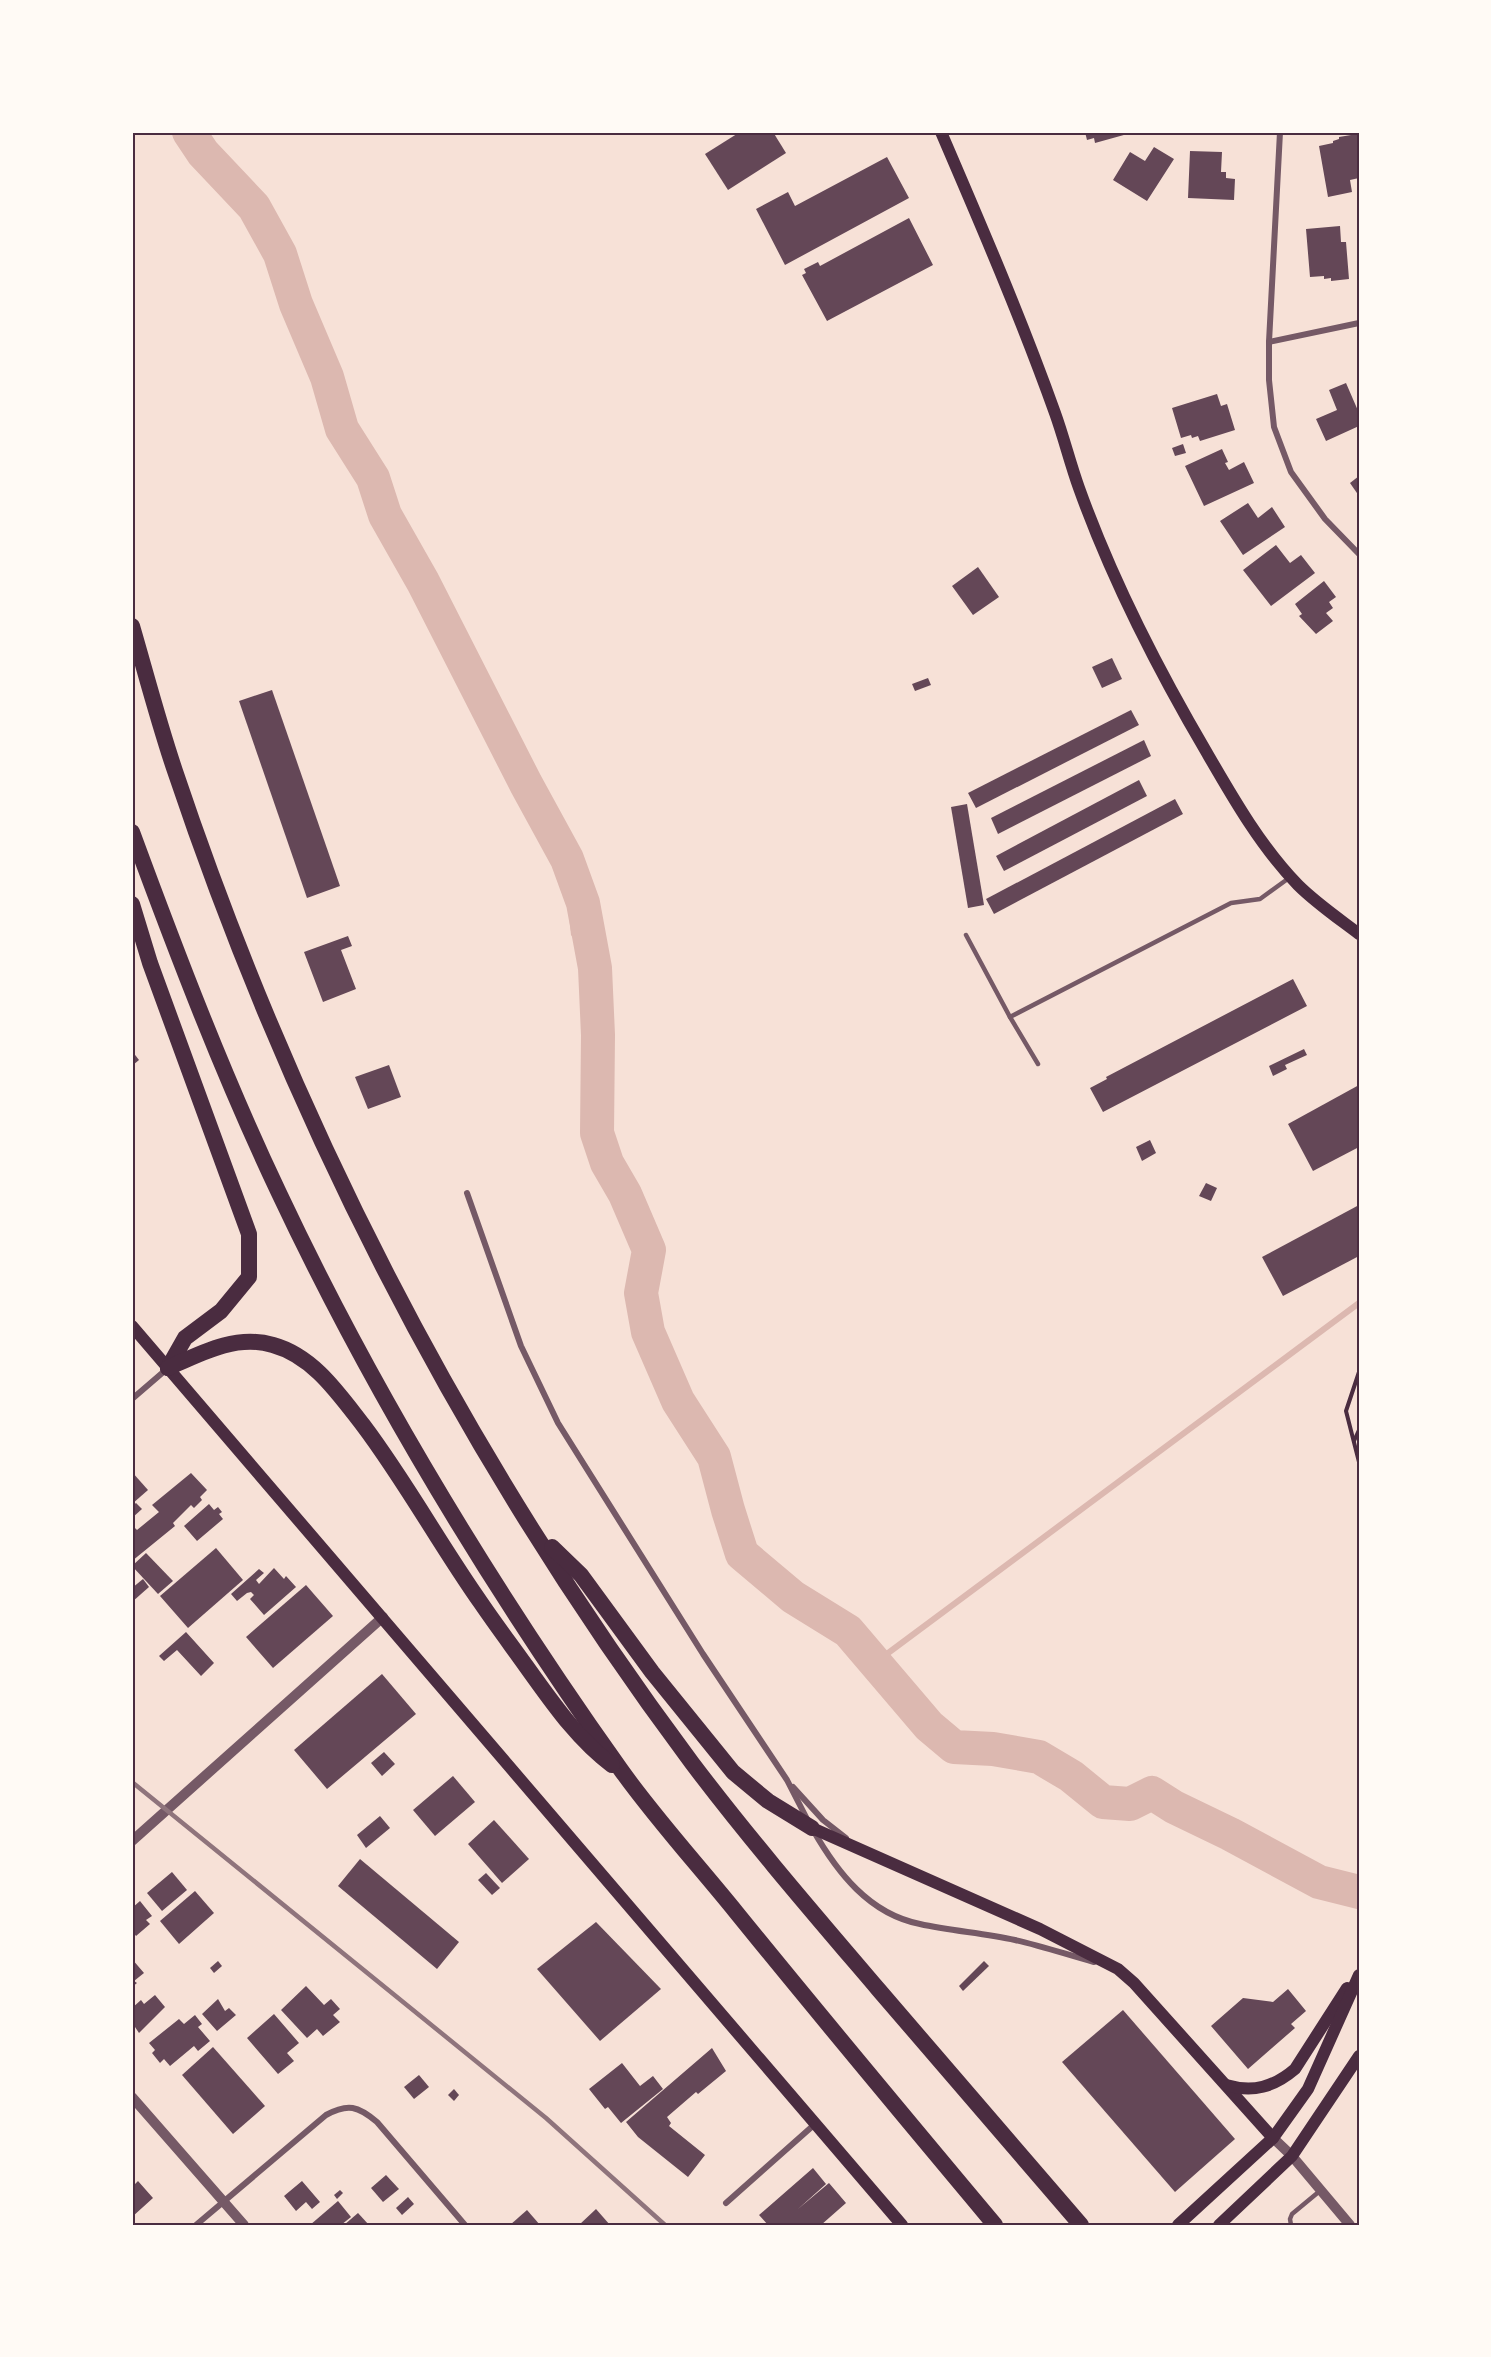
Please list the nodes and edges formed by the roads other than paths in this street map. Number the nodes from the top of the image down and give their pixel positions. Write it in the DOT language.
graph roads {
  1 [pos="941,132"];
  2 [pos="1280,132"];
  3 [pos="1359,323"];
  4 [pos="1269,342"];
  5 [pos="1359,554"];
  6 [pos="132,626"];
  7 [pos="132,832"];
  8 [pos="1291,876"];
  9 [pos="132,904"];
  10 [pos="1359,934"];
  11 [pos="966,935"];
  12 [pos="1010,1017"];
  13 [pos="1038,1064"];
  14 [pos="467,1193"];
  15 [pos="132,1326"];
  16 [pos="168,1368"];
  17 [pos="132,1400"];
  18 [pos="526,1521"];
  19 [pos="383,1617"];
  20 [pos="623,1773"];
  21 [pos="787,1780"];
  22 [pos="812,1828"];
  23 [pos="132,1841"];
  24 [pos="880,1859"];
  25 [pos="1118,1969"];
  26 [pos="1359,1969"];
  27 [pos="1359,1975"];
  28 [pos="1359,2056"];
  29 [pos="1225,2084"];
  30 [pos="132,2097"];
  31 [pos="815,2124"];
  32 [pos="1273,2138"];
  33 [pos="1292,2156"];
  34 [pos="1321,2190"];
  35 [pos="224,2202"];
  36 [pos="726,2203"];
  37 [pos="196,2225"];
  38 [pos="244,2225"];
  39 [pos="465,2225"];
  40 [pos="902,2225"];
  41 [pos="995,2225"];
  42 [pos="1081,2225"];
  43 [pos="1179,2225"];
  44 [pos="1219,2225"];
  45 [pos="1292,2225"];
  46 [pos="1350,2225"];
  1 -- 8 [label="main road"];
  2 -- 4 [label="street"];
  3 -- 4 [label="street"];
  4 -- 5 [label="street"];
  6 -- 18 [label="highway"];
  7 -- 20 [label="highway"];
  8 -- 10 [label="main road"];
  8 -- 12 [label="lane"];
  9 -- 16 [label="highway"];
  11 -- 12 [label="lane"];
  12 -- 13 [label="lane"];
  14 -- 21 [label="street"];
  15 -- 16 [label="main road"];
  16 -- 17 [label="street"];
  16 -- 19 [label="main road"];
  16 -- 20 [label="highway"];
  18 -- 22 [label="highway"];
  18 -- 42 [label="highway"];
  19 -- 23 [label="street"];
  19 -- 31 [label="main road"];
  20 -- 41 [label="highway"];
  21 -- 22 [label="street"];
  21 -- 24 [label="street"];
  22 -- 24 [label="main road"];
  22 -- 25 [label="street"];
  24 -- 25 [label="main road"];
  25 -- 29 [label="main road"];
  26 -- 29 [label="main road"];
  27 -- 32 [label="main road"];
  28 -- 33 [label="main road"];
  29 -- 32 [label="main road"];
  30 -- 35 [label="street"];
  31 -- 36 [label="street"];
  31 -- 40 [label="main road"];
  32 -- 33 [label="street"];
  32 -- 43 [label="main road"];
  33 -- 34 [label="street"];
  33 -- 44 [label="main road"];
  34 -- 45 [label="lane"];
  34 -- 46 [label="street"];
  35 -- 37 [label="street"];
  35 -- 38 [label="street"];
  35 -- 39 [label="street"];
}
